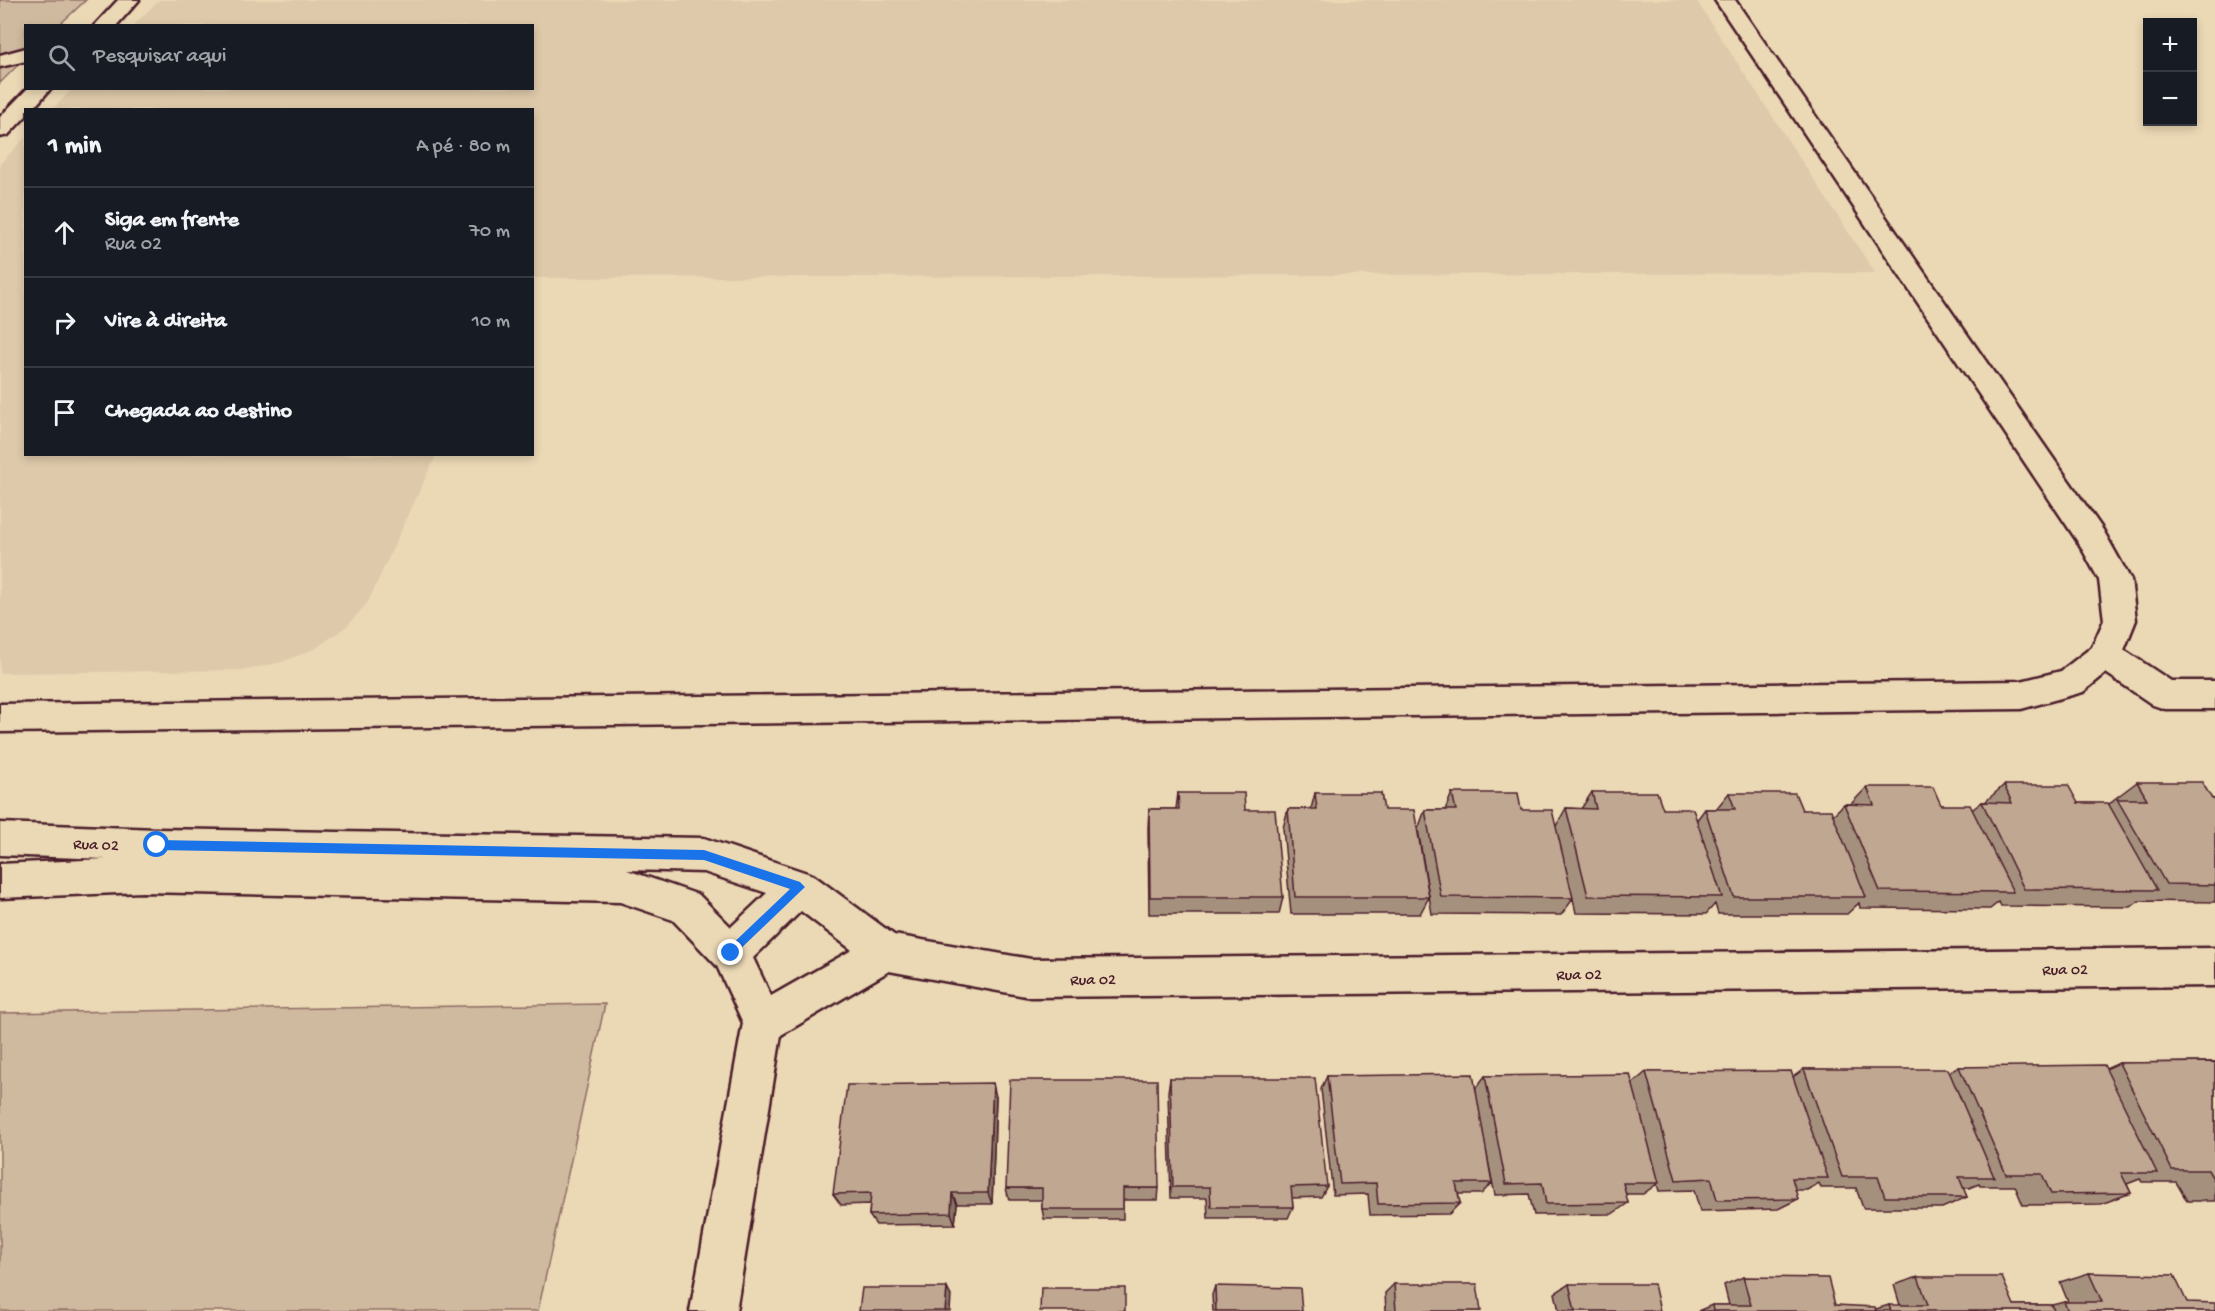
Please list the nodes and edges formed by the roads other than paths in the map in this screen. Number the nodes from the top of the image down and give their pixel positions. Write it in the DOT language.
graph roads {
  1 [pos="129,0"];
  2 [pos="1725,0"];
  3 [pos="104,24"];
  4 [pos="24,55"];
  5 [pos="0,61"];
  6 [pos="39,90"];
  7 [pos="0,130"];
  8 [pos="2105,655"];
  9 [pos="2215,695"];
  10 [pos="0,718"];
  11 [pos="0,840"];
  12 [pos="0,881"];
  13 [pos="800,887"];
  14 [pos="885,952"];
  15 [pos="731,953"];
  16 [pos="2215,967"];
  17 [pos="763,1023"];
  18 [pos="713,1311"];
  1 -- 3 [label="street"];
  2 -- 8 [label="street"];
  4 -- 5 [label="street"];
  6 -- 7 [label="street"];
  8 -- 9 [label="street"];
  8 -- 10 [label="street"];
  11 -- 13 [label="street, Rua 02"];
  12 -- 15 [label="street"];
  13 -- 14 [label="street, Rua 02"];
  13 -- 15 [label="street"];
  14 -- 16 [label="street, Rua 02"];
  14 -- 17 [label="street"];
  15 -- 17 [label="street"];
  17 -- 18 [label="street"];
}
